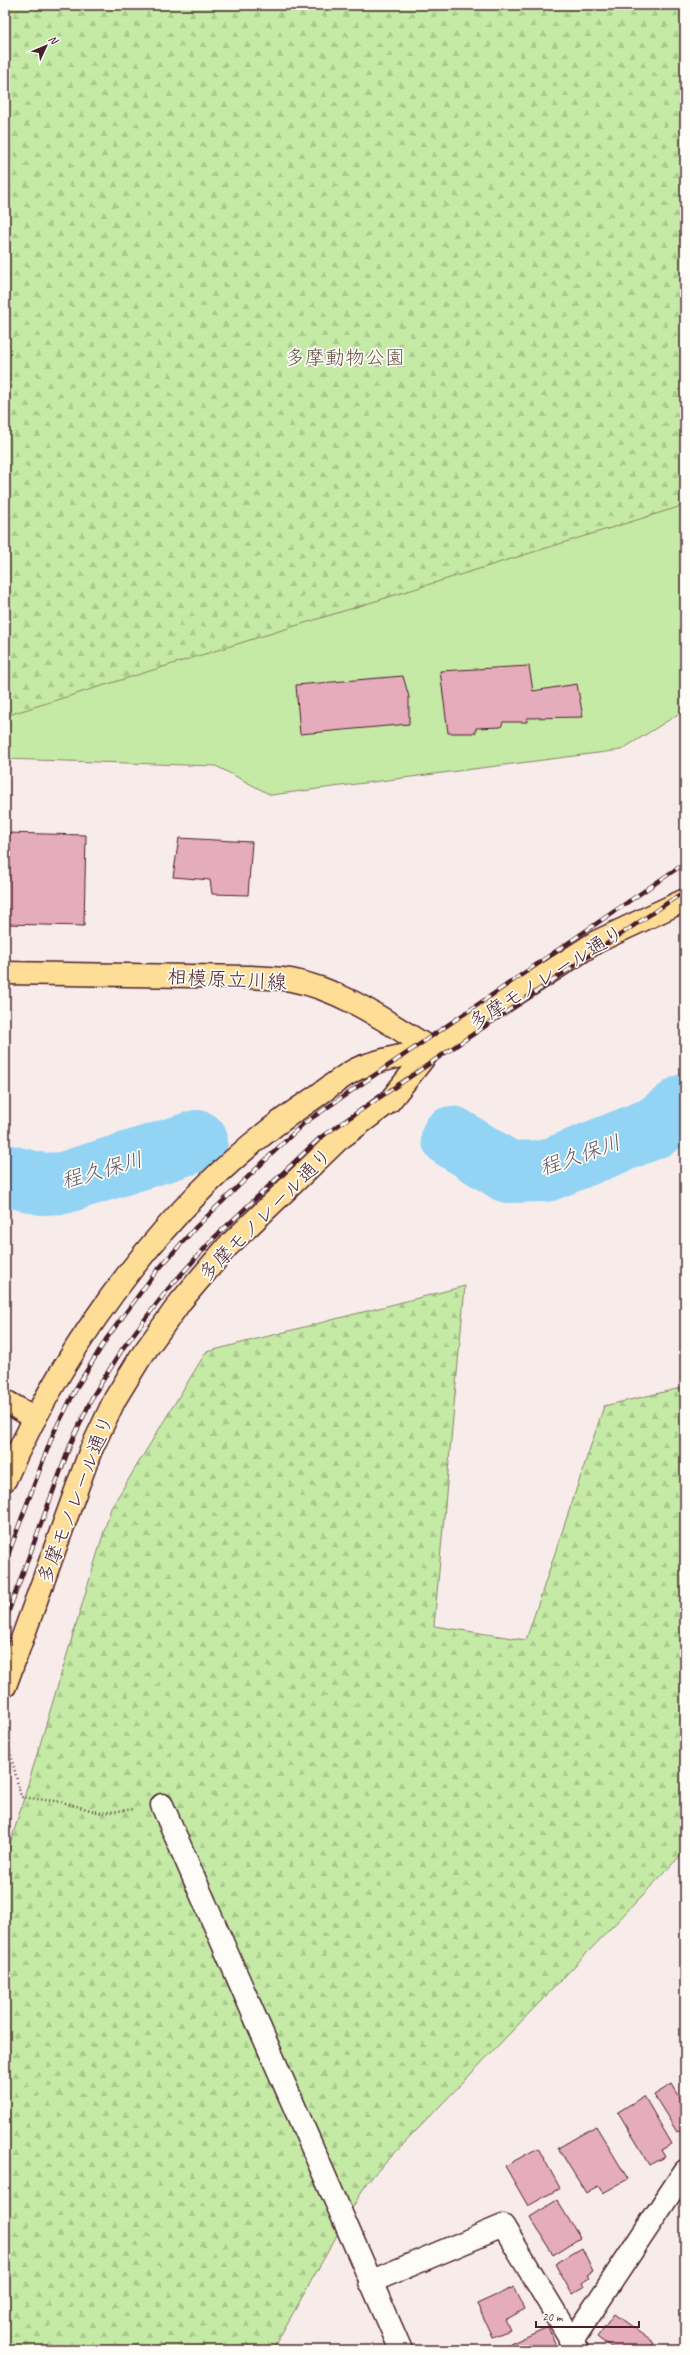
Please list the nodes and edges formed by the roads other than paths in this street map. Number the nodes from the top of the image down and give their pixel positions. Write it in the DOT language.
graph roads {
  1 [pos="685,900"];
  2 [pos="5,973"];
  3 [pos="431,1049"];
  4 [pos="5,1401"];
  5 [pos="35,1418"];
  6 [pos="5,1480"];
  7 [pos="5,1686"];
  8 [pos="162,1805"];
  9 [pos="685,2171"];
  10 [pos="370,2282"];
  11 [pos="575,2345"];
  12 [pos="401,2350"];
  1 -- 3 [label="main road, 多摩モノレール通り"];
  2 -- 3 [label="main road, 相模原立川線"];
  3 -- 5 [label="main road, 多摩モノレール通り"];
  3 -- 7 [label="main road, 多摩モノレール通り"];
  4 -- 5 [label="main road"];
  5 -- 6 [label="main road, 多摩モノレール通り"];
  8 -- 10 [label="street"];
  9 -- 11 [label="street"];
  10 -- 11 [label="street"];
  10 -- 12 [label="street"];
}
